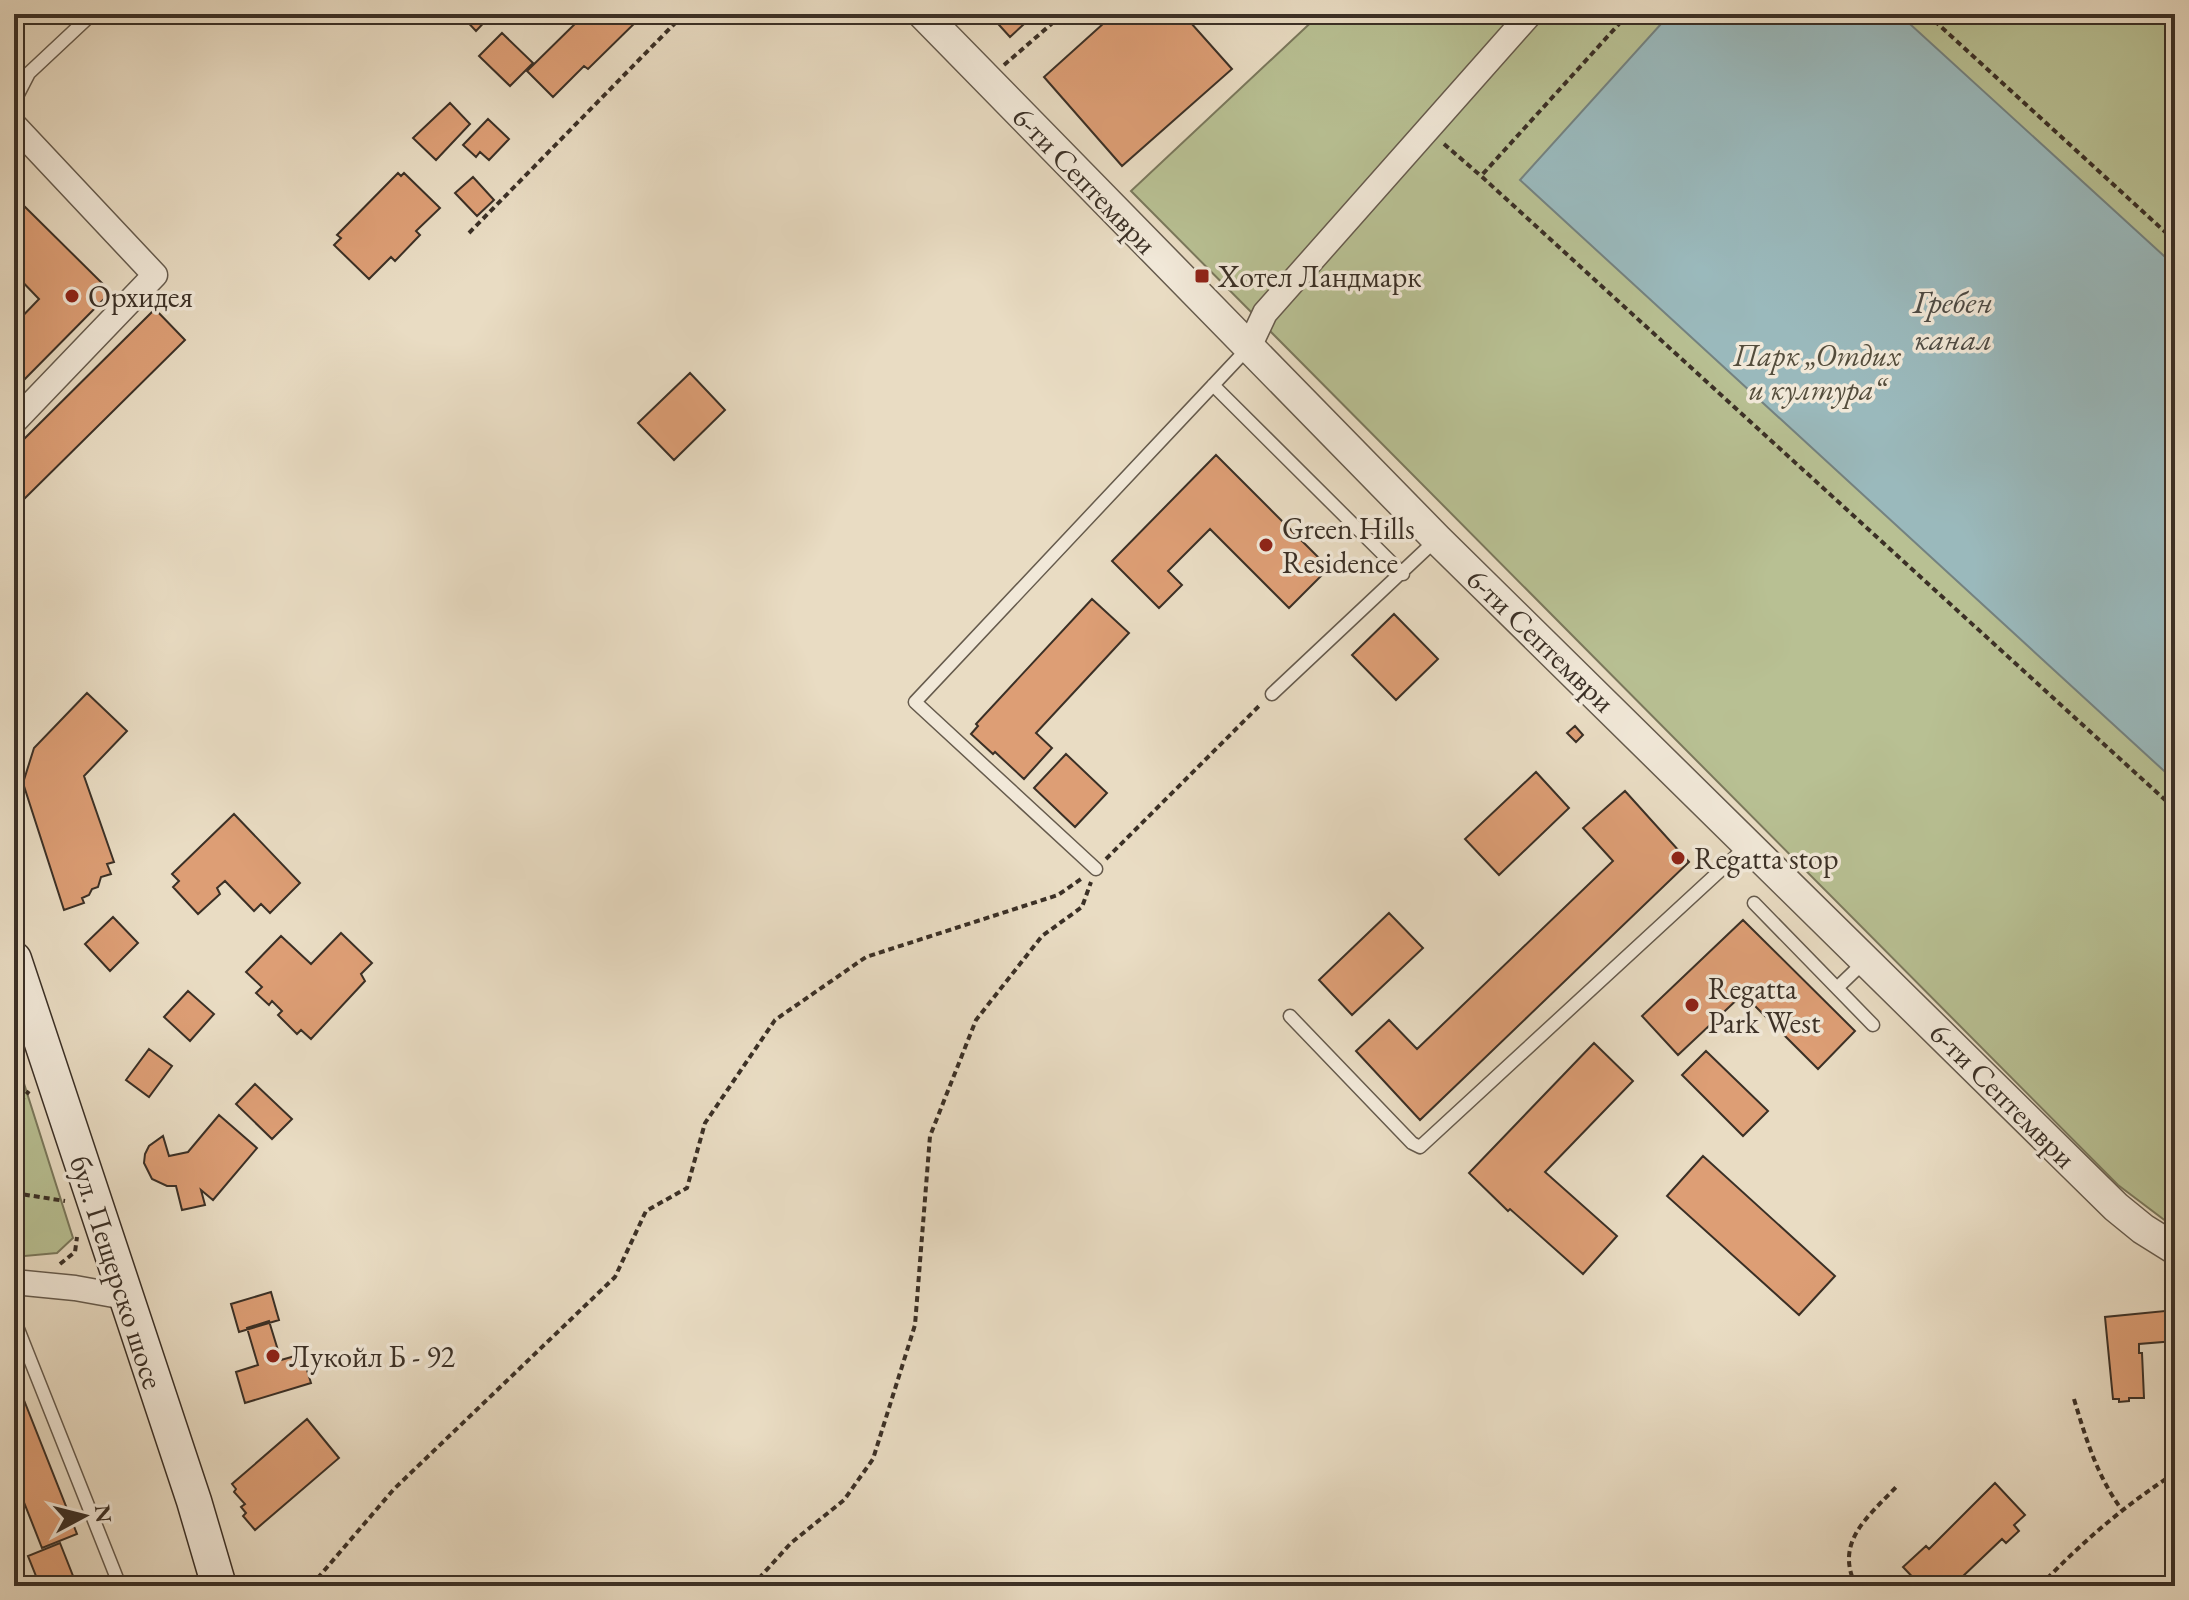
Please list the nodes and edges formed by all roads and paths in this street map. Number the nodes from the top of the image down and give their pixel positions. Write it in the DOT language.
graph roads {
  1 [pos="92,14"];
  2 [pos="684,14"];
  3 [pos="923,14"];
  4 [pos="1063,14"];
  5 [pos="1530,14"];
  6 [pos="1628,14"];
  7 [pos="1927,14"];
  8 [pos="987,79"];
  9 [pos="14,102"];
  10 [pos="14,125"];
  11 [pos="1428,130"];
  12 [pos="1481,176"];
  13 [pos="469,233"];
  14 [pos="2175,241"];
  15 [pos="1249,347"];
  16 [pos="1213,385"];
  17 [pos="14,422"];
  18 [pos="1437,539"];
  19 [pos="1403,574"];
  20 [pos="1272,694"];
  21 [pos="2175,809"];
  22 [pos="1750,844"];
  23 [pos="1096,869"];
  24 [pos="1754,903"];
  25 [pos="1867,960"];
  26 [pos="16,974"];
  27 [pos="1837,988"];
  28 [pos="1290,1016"];
  29 [pos="1873,1025"];
  30 [pos="35,1103"];
  31 [pos="14,1110"];
  32 [pos="61,1187"];
  33 [pos="14,1193"];
  34 [pos="65,1201"];
  35 [pos="69,1213"];
  36 [pos="73,1225"];
  37 [pos="2175,1249"];
  38 [pos="55,1265"];
  39 [pos="14,1282"];
  40 [pos="125,1297"];
  41 [pos="14,1319"];
  42 [pos="2074,1399"];
  43 [pos="2175,1473"];
  44 [pos="1896,1487"];
  45 [pos="2122,1510"];
  46 [pos="120,1586"];
  47 [pos="219,1586"];
  48 [pos="311,1586"];
  49 [pos="752,1586"];
  50 [pos="1856,1586"];
  51 [pos="2040,1586"];
  1 -- 9 [label="lane"];
  2 -- 13 [label="path"];
  3 -- 8 [label="street, 6-ти Септември"];
  4 -- 8 [label="path"];
  5 -- 11 [label="street"];
  6 -- 12 [label="path"];
  7 -- 14 [label="path"];
  8 -- 15 [label="street, 6-ти Септември"];
  10 -- 17 [label="street"];
  11 -- 12 [label="path"];
  11 -- 15 [label="street"];
  12 -- 21 [label="path"];
  15 -- 16 [label="lane"];
  15 -- 18 [label="street, 6-ти Септември"];
  16 -- 19 [label="lane"];
  16 -- 23 [label="lane"];
  18 -- 19 [label="lane"];
  18 -- 22 [label="street, 6-ти Септември"];
  19 -- 20 [label="lane"];
  20 -- 23 [label="path"];
  22 -- 25 [label="street, 6-ти Септември"];
  22 -- 28 [label="lane"];
  23 -- 48 [label="path"];
  23 -- 49 [label="path"];
  24 -- 27 [label="lane"];
  25 -- 27 [label="lane"];
  25 -- 37 [label="street, 6-ти Септември"];
  26 -- 40 [label="main road, бул. Пещерско шосе"];
  27 -- 29 [label="lane"];
  30 -- 31 [label="path"];
  32 -- 34 [label="path"];
  33 -- 34 [label="path"];
  34 -- 35 [label="path"];
  36 -- 38 [label="path"];
  39 -- 40 [label="street"];
  40 -- 47 [label="main road, бул. Пещерско шосе"];
  41 -- 46 [label="lane"];
  42 -- 45 [label="path"];
  43 -- 45 [label="path"];
  44 -- 50 [label="path"];
  45 -- 51 [label="path"];
}
